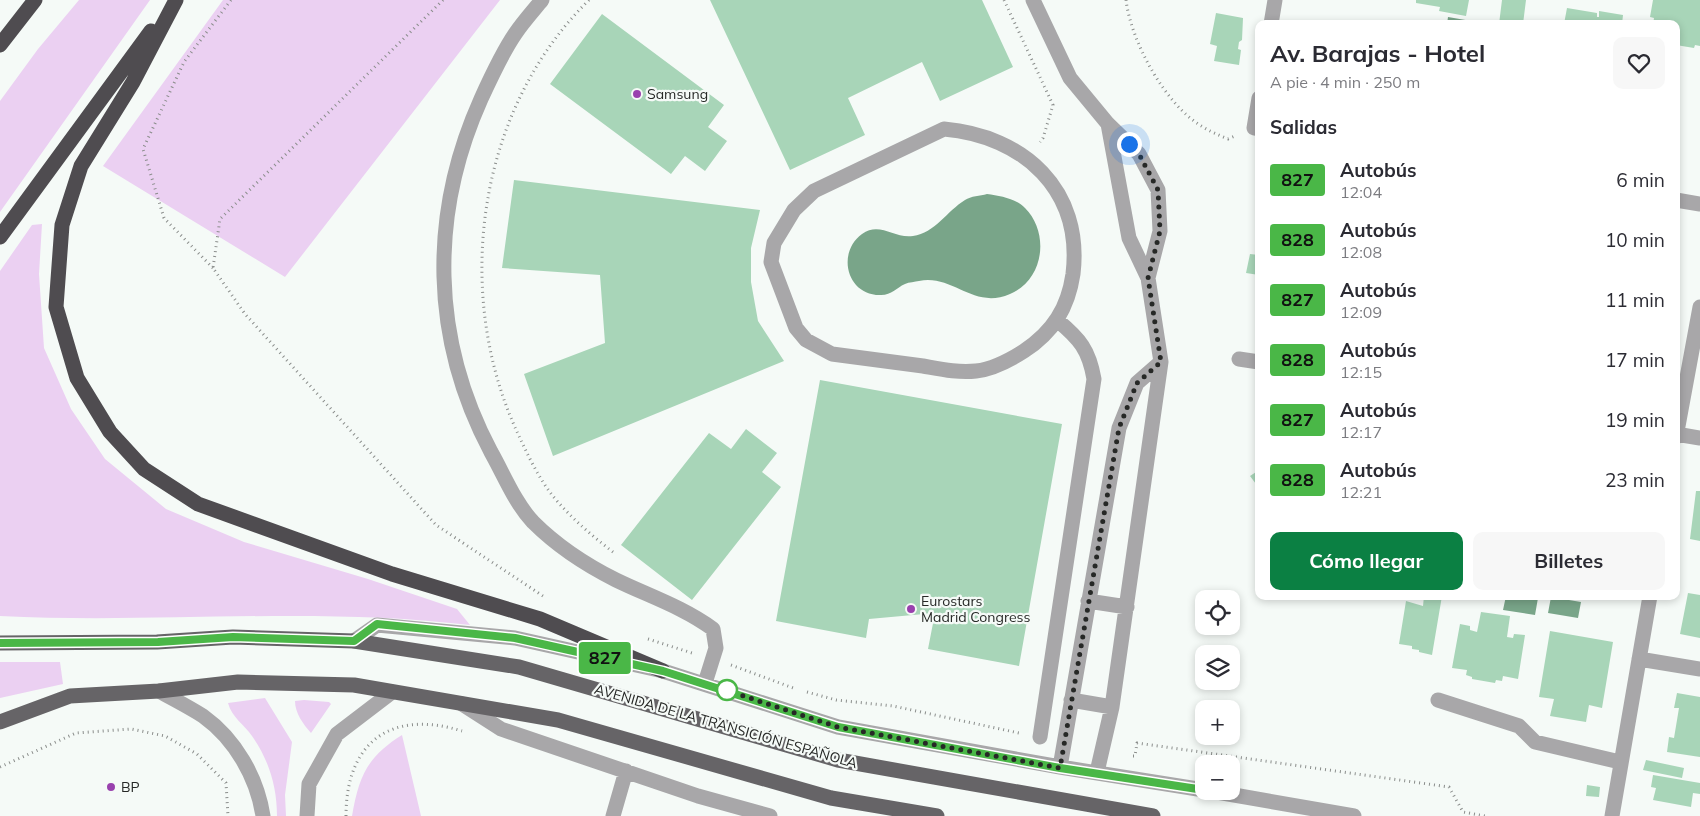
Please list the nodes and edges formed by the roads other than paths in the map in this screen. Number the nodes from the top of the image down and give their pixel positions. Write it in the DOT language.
graph roads {
  1 [pos="35,0"];
  2 [pos="175,0"];
  3 [pos="542,0"];
  4 [pos="1033,0"];
  5 [pos="1275,0"];
  6 [pos="1272,20"];
  7 [pos="0,45"];
  8 [pos="1108,124"];
  9 [pos="1680,201"];
  10 [pos="1700,204"];
  11 [pos="0,237"];
  12 [pos="1148,278"];
  13 [pos="1700,307"];
  14 [pos="1057,320"];
  15 [pos="1238,359"];
  16 [pos="1255,361"];
  17 [pos="1161,362"];
  18 [pos="1680,414"];
  19 [pos="1680,436"];
  20 [pos="1700,438"];
  21 [pos="1649,600"];
  22 [pos="1088,601"];
  23 [pos="1127,607"];
  24 [pos="354,641"];
  25 [pos="0,643"];
  26 [pos="1639,659"];
  27 [pos="1700,669"];
  28 [pos="663,671"];
  29 [pos="705,683"];
  30 [pos="159,691"];
  31 [pos="392,692"];
  32 [pos="1071,700"];
  33 [pos="1438,700"];
  34 [pos="458,701"];
  35 [pos="1112,707"];
  36 [pos="0,722"];
  37 [pos="1040,737"];
  38 [pos="1620,762"];
  39 [pos="1060,768"];
  40 [pos="626,772"];
  41 [pos="1098,772"];
  42 [pos="1195,788"];
  43 [pos="1240,796"];
  44 [pos="263,816"];
  45 [pos="307,816"];
  46 [pos="613,816"];
  47 [pos="770,816"];
  48 [pos="938,816"];
  49 [pos="1153,816"];
  50 [pos="1354,816"];
  51 [pos="1612,816"];
  1 -- 7 [label="highway"];
  2 -- 11 [label="highway"];
  2 -- 28 [label="highway"];
  3 -- 29 [label="street"];
  4 -- 8 [label="street"];
  5 -- 6 [label="street"];
  8 -- 12 [label="street"];
  8 -- 12 [label="street"];
  9 -- 10 [label="street"];
  12 -- 17 [label="street"];
  13 -- 18 [label="street"];
  14 -- 14 [label="street"];
  14 -- 37 [label="street"];
  15 -- 16 [label="street"];
  17 -- 22 [label="street"];
  17 -- 23 [label="street"];
  19 -- 20 [label="street"];
  21 -- 26 [label="street"];
  22 -- 23 [label="street"];
  22 -- 32 [label="street"];
  23 -- 35 [label="street"];
  24 -- 25 [label="main road, AVENIDA DE LA TRANSICIÓN ESPAÑOLA"];
  24 -- 28 [label="street"];
  24 -- 49 [label="main road, AVENIDA DE LA TRANSICIÓN ESPAÑOLA"];
  26 -- 27 [label="street"];
  26 -- 38 [label="street"];
  28 -- 29 [label="street"];
  29 -- 39 [label="street"];
  30 -- 31 [label="main road"];
  30 -- 36 [label="main road"];
  30 -- 44 [label="street"];
  31 -- 34 [label="main road"];
  31 -- 45 [label="street"];
  32 -- 35 [label="street"];
  32 -- 39 [label="street"];
  33 -- 38 [label="street"];
  34 -- 40 [label="street"];
  34 -- 48 [label="main road"];
  35 -- 41 [label="street"];
  38 -- 51 [label="street"];
  39 -- 41 [label="street"];
  40 -- 46 [label="street"];
  40 -- 47 [label="street"];
  41 -- 42 [label="street"];
  43 -- 50 [label="street"];
}
